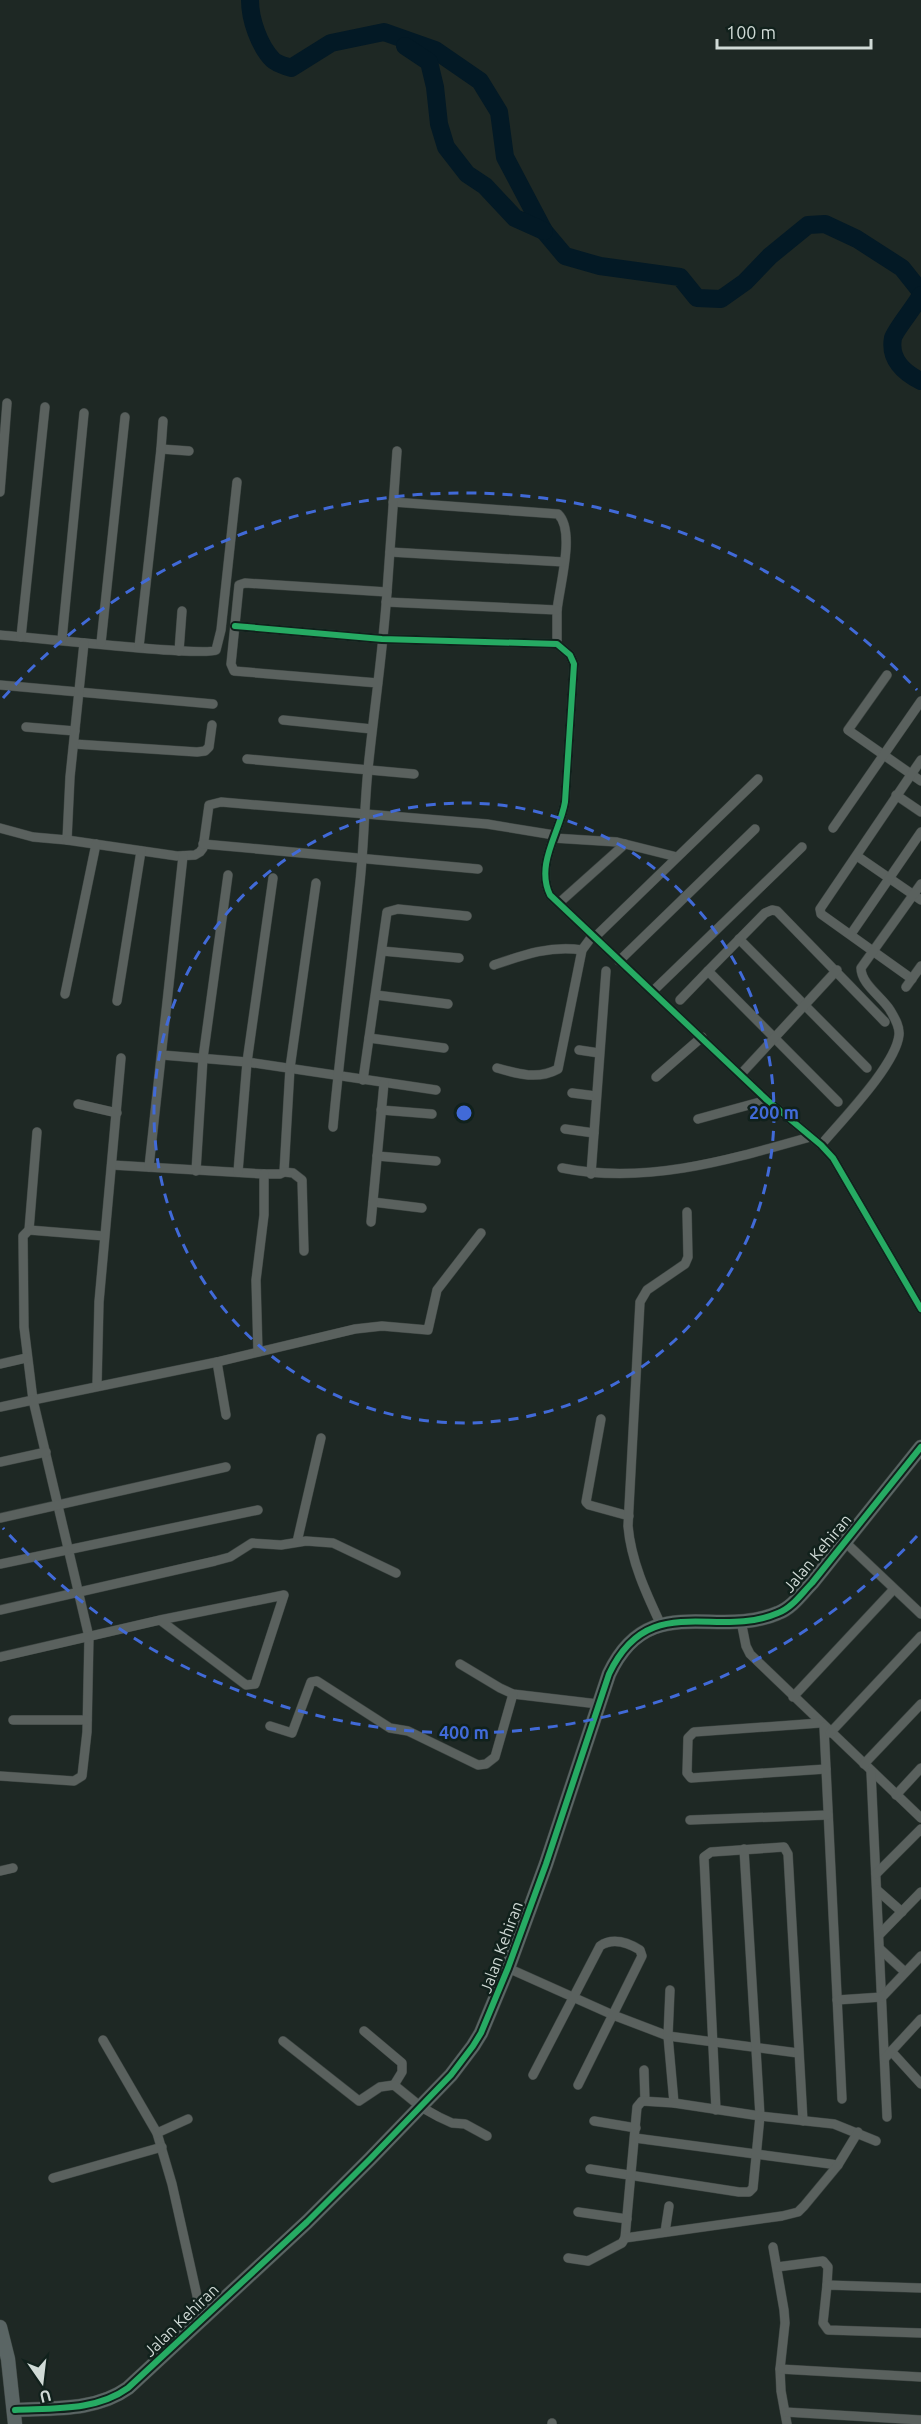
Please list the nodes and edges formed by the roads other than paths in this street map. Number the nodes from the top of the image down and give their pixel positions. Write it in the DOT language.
graph roads {
  1 [pos="7,403"];
  2 [pos="45,407"];
  3 [pos="84,413"];
  4 [pos="125,417"];
  5 [pos="163,421"];
  6 [pos="161,449"];
  7 [pos="189,451"];
  8 [pos="397,451"];
  9 [pos="237,482"];
  10 [pos="0,492"];
  11 [pos="393,502"];
  12 [pos="390,552"];
  13 [pos="564,562"];
  14 [pos="387,592"];
  15 [pos="386,602"];
  16 [pos="557,610"];
  17 [pos="182,611"];
  18 [pos="235,626"];
  19 [pos="0,635"];
  20 [pos="21,637"];
  21 [pos="62,639"];
  22 [pos="382,639"];
  23 [pos="84,643"];
  24 [pos="101,643"];
  25 [pos="557,644"];
  26 [pos="139,647"];
  27 [pos="178,651"];
  28 [pos="887,675"];
  29 [pos="378,683"];
  30 [pos="0,684"];
  31 [pos="79,691"];
  32 [pos="921,701"];
  33 [pos="213,704"];
  34 [pos="283,720"];
  35 [pos="212,725"];
  36 [pos="26,727"];
  37 [pos="372,729"];
  38 [pos="75,731"];
  39 [pos="74,744"];
  40 [pos="883,755"];
  41 [pos="248,759"];
  42 [pos="921,760"];
  43 [pos="368,769"];
  44 [pos="414,774"];
  45 [pos="911,774"];
  46 [pos="758,779"];
  47 [pos="921,781"];
  48 [pos="896,795"];
  49 [pos="921,812"];
  50 [pos="363,815"];
  51 [pos="0,828"];
  52 [pos="834,828"];
  53 [pos="755,829"];
  54 [pos="921,832"];
  55 [pos="553,837"];
  56 [pos="67,840"];
  57 [pos="96,844"];
  58 [pos="203,844"];
  59 [pos="625,844"];
  60 [pos="802,847"];
  61 [pos="141,851"];
  62 [pos="183,856"];
  63 [pos="857,856"];
  64 [pos="677,857"];
  65 [pos="361,859"];
  66 [pos="478,869"];
  67 [pos="228,875"];
  68 [pos="273,878"];
  69 [pos="889,879"];
  70 [pos="316,883"];
  71 [pos="921,884"];
  72 [pos="917,898"];
  73 [pos="559,903"];
  74 [pos="467,915"];
  75 [pos="851,934"];
  76 [pos="594,936"];
  77 [pos="740,939"];
  78 [pos="582,950"];
  79 [pos="874,950"];
  80 [pos="382,951"];
  81 [pos="459,958"];
  82 [pos="618,961"];
  83 [pos="494,966"];
  84 [pos="921,966"];
  85 [pos="837,970"];
  86 [pos="606,971"];
  87 [pos="708,971"];
  88 [pos="912,979"];
  89 [pos="906,987"];
  90 [pos="653,991"];
  91 [pos="65,994"];
  92 [pos="376,994"];
  93 [pos="680,1000"];
  94 [pos="117,1001"];
  95 [pos="448,1004"];
  96 [pos="805,1006"];
  97 [pos="885,1022"];
  98 [pos="702,1037"];
  99 [pos="369,1038"];
  100 [pos="774,1038"];
  101 [pos="444,1048"];
  102 [pos="579,1050"];
  103 [pos="599,1053"];
  104 [pos="162,1055"];
  105 [pos="121,1058"];
  106 [pos="203,1058"];
  107 [pos="247,1062"];
  108 [pos="290,1068"];
  109 [pos="497,1068"];
  110 [pos="867,1068"];
  111 [pos="741,1074"];
  112 [pos="337,1077"];
  113 [pos="656,1077"];
  114 [pos="363,1080"];
  115 [pos="384,1083"];
  116 [pos="436,1090"];
  117 [pos="572,1093"];
  118 [pos="596,1096"];
  119 [pos="767,1100"];
  120 [pos="838,1102"];
  121 [pos="78,1104"];
  122 [pos="381,1110"];
  123 [pos="117,1113"];
  124 [pos="432,1114"];
  125 [pos="698,1119"];
  126 [pos="333,1127"];
  127 [pos="566,1129"];
  128 [pos="37,1132"];
  129 [pos="594,1132"];
  130 [pos="810,1137"];
  131 [pos="821,1145"];
  132 [pos="377,1156"];
  133 [pos="436,1161"];
  134 [pos="112,1165"];
  135 [pos="149,1167"];
  136 [pos="562,1168"];
  137 [pos="196,1171"];
  138 [pos="238,1172"];
  139 [pos="284,1172"];
  140 [pos="264,1174"];
  141 [pos="591,1174"];
  142 [pos="373,1203"];
  143 [pos="423,1208"];
  144 [pos="687,1212"];
  145 [pos="371,1221"];
  146 [pos="29,1230"];
  147 [pos="481,1233"];
  148 [pos="104,1236"];
  149 [pos="304,1251"];
  150 [pos="921,1309"];
  151 [pos="258,1352"];
  152 [pos="26,1358"];
  153 [pos="217,1362"];
  154 [pos="0,1364"];
  155 [pos="97,1385"];
  156 [pos="33,1400"];
  157 [pos="0,1407"];
  158 [pos="226,1415"];
  159 [pos="601,1419"];
  160 [pos="321,1437"];
  161 [pos="921,1447"];
  162 [pos="46,1452"];
  163 [pos="0,1462"];
  164 [pos="226,1467"];
  165 [pos="58,1505"];
  166 [pos="258,1510"];
  167 [pos="629,1516"];
  168 [pos="0,1518"];
  169 [pos="297,1542"];
  170 [pos="844,1542"];
  171 [pos="67,1550"];
  172 [pos="0,1564"];
  173 [pos="396,1573"];
  174 [pos="894,1589"];
  175 [pos="78,1593"];
  176 [pos="0,1611"];
  177 [pos="921,1614"];
  178 [pos="160,1620"];
  179 [pos="741,1621"];
  180 [pos="661,1625"];
  181 [pos="89,1636"];
  182 [pos="921,1636"];
  183 [pos="0,1658"];
  184 [pos="460,1664"];
  185 [pos="513,1694"];
  186 [pos="793,1697"];
  187 [pos="598,1704"];
  188 [pos="921,1704"];
  189 [pos="13,1720"];
  190 [pos="87,1720"];
  191 [pos="270,1726"];
  192 [pos="825,1728"];
  193 [pos="868,1768"];
  194 [pos="921,1768"];
  195 [pos="826,1769"];
  196 [pos="0,1776"];
  197 [pos="896,1795"];
  198 [pos="828,1815"];
  199 [pos="921,1818"];
  200 [pos="690,1820"];
  201 [pos="921,1829"];
  202 [pos="744,1849"];
  203 [pos="13,1868"];
  204 [pos="0,1871"];
  205 [pos="876,1874"];
  206 [pos="877,1890"];
  207 [pos="921,1892"];
  208 [pos="902,1912"];
  209 [pos="879,1935"];
  210 [pos="880,1949"];
  211 [pos="921,1956"];
  212 [pos="508,1968"];
  213 [pos="905,1972"];
  214 [pos="670,1990"];
  215 [pos="572,1997"];
  216 [pos="882,1997"];
  217 [pos="837,2000"];
  218 [pos="613,2015"];
  219 [pos="920,2021"];
  220 [pos="364,2031"];
  221 [pos="668,2036"];
  222 [pos="103,2040"];
  223 [pos="283,2041"];
  224 [pos="712,2043"];
  225 [pos="756,2049"];
  226 [pos="798,2053"];
  227 [pos="888,2055"];
  228 [pos="644,2070"];
  229 [pos="533,2075"];
  230 [pos="921,2084"];
  231 [pos="394,2085"];
  232 [pos="578,2085"];
  233 [pos="842,2099"];
  234 [pos="645,2101"];
  235 [pos="674,2103"];
  236 [pos="421,2107"];
  237 [pos="716,2110"];
  238 [pos="760,2116"];
  239 [pos="887,2117"];
  240 [pos="188,2119"];
  241 [pos="594,2121"];
  242 [pos="803,2121"];
  243 [pos="636,2128"];
  244 [pos="858,2132"];
  245 [pos="157,2133"];
  246 [pos="487,2136"];
  247 [pos="635,2138"];
  248 [pos="876,2141"];
  249 [pos="162,2147"];
  250 [pos="756,2154"];
  251 [pos="838,2165"];
  252 [pos="590,2169"];
  253 [pos="631,2176"];
  254 [pos="53,2178"];
  255 [pos="669,2206"];
  256 [pos="578,2212"];
  257 [pos="627,2219"];
  258 [pos="666,2232"];
  259 [pos="625,2238"];
  260 [pos="773,2247"];
  261 [pos="568,2258"];
  262 [pos="777,2267"];
  263 [pos="827,2285"];
  264 [pos="921,2288"];
  265 [pos="202,2318"];
  266 [pos="0,2327"];
  267 [pos="921,2333"];
  268 [pos="780,2369"];
  269 [pos="921,2377"];
  270 [pos="15,2410"];
  271 [pos="785,2412"];
  272 [pos="921,2420"];
  273 [pos="15,2424"];
  274 [pos="787,2424"];
  1 -- 10 [label="street"];
  2 -- 20 [label="street"];
  3 -- 21 [label="street"];
  4 -- 24 [label="street"];
  5 -- 6 [label="street"];
  6 -- 7 [label="street"];
  6 -- 26 [label="street"];
  8 -- 11 [label="street"];
  9 -- 27 [label="street"];
  11 -- 12 [label="street"];
  11 -- 13 [label="street"];
  12 -- 13 [label="street"];
  12 -- 14 [label="street"];
  13 -- 16 [label="street"];
  14 -- 15 [label="street"];
  14 -- 18 [label="street"];
  15 -- 16 [label="street"];
  15 -- 22 [label="street"];
  16 -- 25 [label="street"];
  17 -- 27 [label="street"];
  18 -- 22 [label="street"];
  18 -- 29 [label="street"];
  19 -- 20 [label="street"];
  20 -- 21 [label="street"];
  21 -- 23 [label="street"];
  22 -- 25 [label="street"];
  22 -- 29 [label="street"];
  23 -- 24 [label="street"];
  23 -- 31 [label="street"];
  24 -- 26 [label="street"];
  25 -- 55 [label="street"];
  26 -- 27 [label="street"];
  28 -- 40 [label="street"];
  29 -- 37 [label="street"];
  30 -- 31 [label="street"];
  31 -- 33 [label="street"];
  31 -- 38 [label="street"];
  32 -- 40 [label="street"];
  34 -- 37 [label="street"];
  35 -- 39 [label="street"];
  36 -- 38 [label="street"];
  37 -- 43 [label="street"];
  38 -- 39 [label="street"];
  39 -- 56 [label="street"];
  40 -- 45 [label="street"];
  40 -- 52 [label="street"];
  41 -- 43 [label="street"];
  42 -- 45 [label="street"];
  43 -- 44 [label="street"];
  43 -- 50 [label="street"];
  45 -- 47 [label="street"];
  45 -- 48 [label="street"];
  46 -- 64 [label="street"];
  48 -- 49 [label="street"];
  48 -- 63 [label="street"];
  50 -- 55 [label="street"];
  50 -- 58 [label="street"];
  50 -- 65 [label="street"];
  51 -- 56 [label="street"];
  53 -- 82 [label="street"];
  54 -- 69 [label="street"];
  55 -- 59 [label="street"];
  55 -- 73 [label="street"];
  56 -- 57 [label="street"];
  57 -- 61 [label="street"];
  57 -- 91 [label="street"];
  58 -- 62 [label="street"];
  58 -- 65 [label="street"];
  59 -- 64 [label="street"];
  59 -- 73 [label="street"];
  60 -- 90 [label="street"];
  61 -- 62 [label="street"];
  61 -- 94 [label="street"];
  62 -- 104 [label="street"];
  63 -- 69 [label="street"];
  63 -- 75 [label="street"];
  64 -- 76 [label="street"];
  65 -- 66 [label="street"];
  65 -- 112 [label="street"];
  67 -- 106 [label="street"];
  68 -- 107 [label="street"];
  69 -- 72 [label="street"];
  69 -- 75 [label="street"];
  70 -- 108 [label="street"];
  71 -- 72 [label="street"];
  72 -- 79 [label="street"];
  73 -- 76 [label="street"];
  74 -- 80 [label="street"];
  75 -- 79 [label="street"];
  76 -- 78 [label="street"];
  76 -- 82 [label="street"];
  77 -- 85 [label="street"];
  77 -- 87 [label="street"];
  77 -- 96 [label="street"];
  78 -- 83 [label="street"];
  78 -- 109 [label="street"];
  79 -- 88 [label="street"];
  79 -- 131 [label="street"];
  80 -- 81 [label="street"];
  80 -- 92 [label="street"];
  82 -- 90 [label="street"];
  84 -- 88 [label="street"];
  85 -- 96 [label="street"];
  85 -- 97 [label="street"];
  86 -- 103 [label="street"];
  87 -- 93 [label="street"];
  87 -- 100 [label="street"];
  88 -- 89 [label="street"];
  90 -- 98 [label="street"];
  92 -- 95 [label="street"];
  92 -- 99 [label="street"];
  96 -- 100 [label="street"];
  96 -- 110 [label="street"];
  98 -- 111 [label="street"];
  98 -- 113 [label="street"];
  99 -- 101 [label="street"];
  99 -- 114 [label="street"];
  100 -- 111 [label="street"];
  100 -- 120 [label="street"];
  102 -- 103 [label="street"];
  103 -- 118 [label="street"];
  104 -- 106 [label="street"];
  104 -- 135 [label="street"];
  105 -- 123 [label="street"];
  106 -- 107 [label="street"];
  106 -- 137 [label="street"];
  107 -- 108 [label="street"];
  107 -- 138 [label="street"];
  108 -- 112 [label="street"];
  108 -- 139 [label="street"];
  111 -- 119 [label="street"];
  112 -- 114 [label="street"];
  112 -- 126 [label="street"];
  114 -- 115 [label="street"];
  115 -- 116 [label="street"];
  115 -- 122 [label="street"];
  117 -- 118 [label="street"];
  118 -- 129 [label="street"];
  119 -- 125 [label="street"];
  119 -- 130 [label="street"];
  121 -- 123 [label="street"];
  122 -- 124 [label="street"];
  122 -- 132 [label="street"];
  123 -- 134 [label="street"];
  127 -- 129 [label="street"];
  128 -- 146 [label="street"];
  129 -- 141 [label="street"];
  130 -- 131 [label="street"];
  130 -- 141 [label="street"];
  131 -- 150 [label="street"];
  132 -- 133 [label="street"];
  132 -- 142 [label="street"];
  134 -- 135 [label="street"];
  134 -- 148 [label="street"];
  135 -- 137 [label="street"];
  136 -- 141 [label="street"];
  137 -- 138 [label="street"];
  138 -- 140 [label="street"];
  139 -- 140 [label="street"];
  139 -- 149 [label="street"];
  140 -- 151 [label="street"];
  142 -- 143 [label="street"];
  142 -- 145 [label="street"];
  144 -- 167 [label="street"];
  146 -- 148 [label="street"];
  146 -- 152 [label="street"];
  147 -- 151 [label="street"];
  148 -- 155 [label="street"];
  151 -- 153 [label="street"];
  152 -- 154 [label="street"];
  152 -- 156 [label="street"];
  153 -- 155 [label="street"];
  153 -- 158 [label="street"];
  155 -- 156 [label="street"];
  156 -- 157 [label="street"];
  156 -- 162 [label="street"];
  159 -- 167 [label="street"];
  160 -- 169 [label="street"];
  161 -- 170 [label="street, Jalan Kehiran"];
  162 -- 163 [label="street"];
  162 -- 165 [label="street"];
  164 -- 165 [label="street"];
  165 -- 168 [label="street"];
  165 -- 171 [label="street"];
  166 -- 171 [label="street"];
  167 -- 180 [label="street"];
  169 -- 173 [label="street"];
  169 -- 175 [label="street"];
  170 -- 174 [label="street"];
  170 -- 179 [label="street, Jalan Kehiran"];
  171 -- 172 [label="street"];
  171 -- 175 [label="street"];
  174 -- 177 [label="street"];
  174 -- 186 [label="street"];
  175 -- 176 [label="street"];
  175 -- 181 [label="street"];
  178 -- 178 [label="street"];
  178 -- 181 [label="street"];
  179 -- 180 [label="street, Jalan Kehiran"];
  179 -- 186 [label="street"];
  180 -- 187 [label="street, Jalan Kehiran"];
  181 -- 183 [label="street"];
  181 -- 190 [label="street"];
  182 -- 192 [label="street"];
  184 -- 185 [label="street"];
  185 -- 187 [label="street"];
  185 -- 191 [label="street"];
  186 -- 192 [label="street"];
  187 -- 212 [label="street, Jalan Kehiran"];
  188 -- 193 [label="street"];
  189 -- 190 [label="street"];
  190 -- 196 [label="street"];
  192 -- 193 [label="street"];
  192 -- 195 [label="street"];
  192 -- 195 [label="street"];
  193 -- 197 [label="street"];
  193 -- 205 [label="street"];
  194 -- 197 [label="street"];
  195 -- 198 [label="street"];
  197 -- 199 [label="street"];
  198 -- 200 [label="street"];
  198 -- 217 [label="street"];
  201 -- 205 [label="street"];
  202 -- 224 [label="street"];
  202 -- 225 [label="street"];
  202 -- 226 [label="street"];
  203 -- 204 [label="street"];
  205 -- 206 [label="street"];
  206 -- 208 [label="street"];
  206 -- 209 [label="street"];
  207 -- 208 [label="street"];
  208 -- 209 [label="street"];
  209 -- 210 [label="street"];
  210 -- 213 [label="street"];
  210 -- 216 [label="street"];
  211 -- 213 [label="street"];
  212 -- 215 [label="street"];
  212 -- 236 [label="street, Jalan Kehiran"];
  213 -- 216 [label="street"];
  214 -- 221 [label="street"];
  215 -- 218 [label="street"];
  215 -- 218 [label="street"];
  215 -- 229 [label="street"];
  216 -- 217 [label="street"];
  216 -- 227 [label="street"];
  217 -- 233 [label="street"];
  218 -- 221 [label="street"];
  218 -- 232 [label="street"];
  219 -- 227 [label="street"];
  220 -- 231 [label="street"];
  221 -- 224 [label="street"];
  221 -- 235 [label="street"];
  222 -- 245 [label="street"];
  223 -- 231 [label="street"];
  224 -- 225 [label="street"];
  224 -- 237 [label="street"];
  225 -- 226 [label="street"];
  225 -- 238 [label="street"];
  226 -- 242 [label="street"];
  227 -- 230 [label="street"];
  227 -- 239 [label="street"];
  228 -- 234 [label="street"];
  231 -- 236 [label="street"];
  234 -- 235 [label="street"];
  234 -- 243 [label="street"];
  235 -- 237 [label="street"];
  236 -- 246 [label="street"];
  236 -- 265 [label="street, Jalan Kehiran"];
  237 -- 238 [label="street"];
  238 -- 242 [label="street"];
  238 -- 250 [label="street"];
  240 -- 245 [label="street"];
  241 -- 243 [label="street"];
  242 -- 244 [label="street"];
  243 -- 247 [label="street"];
  244 -- 248 [label="street"];
  244 -- 251 [label="street"];
  245 -- 249 [label="street"];
  247 -- 250 [label="street"];
  247 -- 253 [label="street"];
  249 -- 254 [label="street"];
  249 -- 265 [label="street"];
  250 -- 251 [label="street"];
  250 -- 253 [label="street"];
  251 -- 258 [label="street"];
  252 -- 253 [label="street"];
  253 -- 257 [label="street"];
  255 -- 258 [label="street"];
  256 -- 257 [label="street"];
  257 -- 259 [label="street"];
  258 -- 259 [label="street"];
  259 -- 261 [label="street"];
  260 -- 262 [label="street"];
  262 -- 263 [label="street"];
  262 -- 268 [label="street"];
  263 -- 264 [label="street"];
  263 -- 267 [label="street"];
  265 -- 270 [label="street, Jalan Kehiran"];
  266 -- 270 [label="street"];
  268 -- 269 [label="street"];
  268 -- 271 [label="street"];
  270 -- 273 [label="street"];
  271 -- 272 [label="street"];
  271 -- 274 [label="street"];
}
